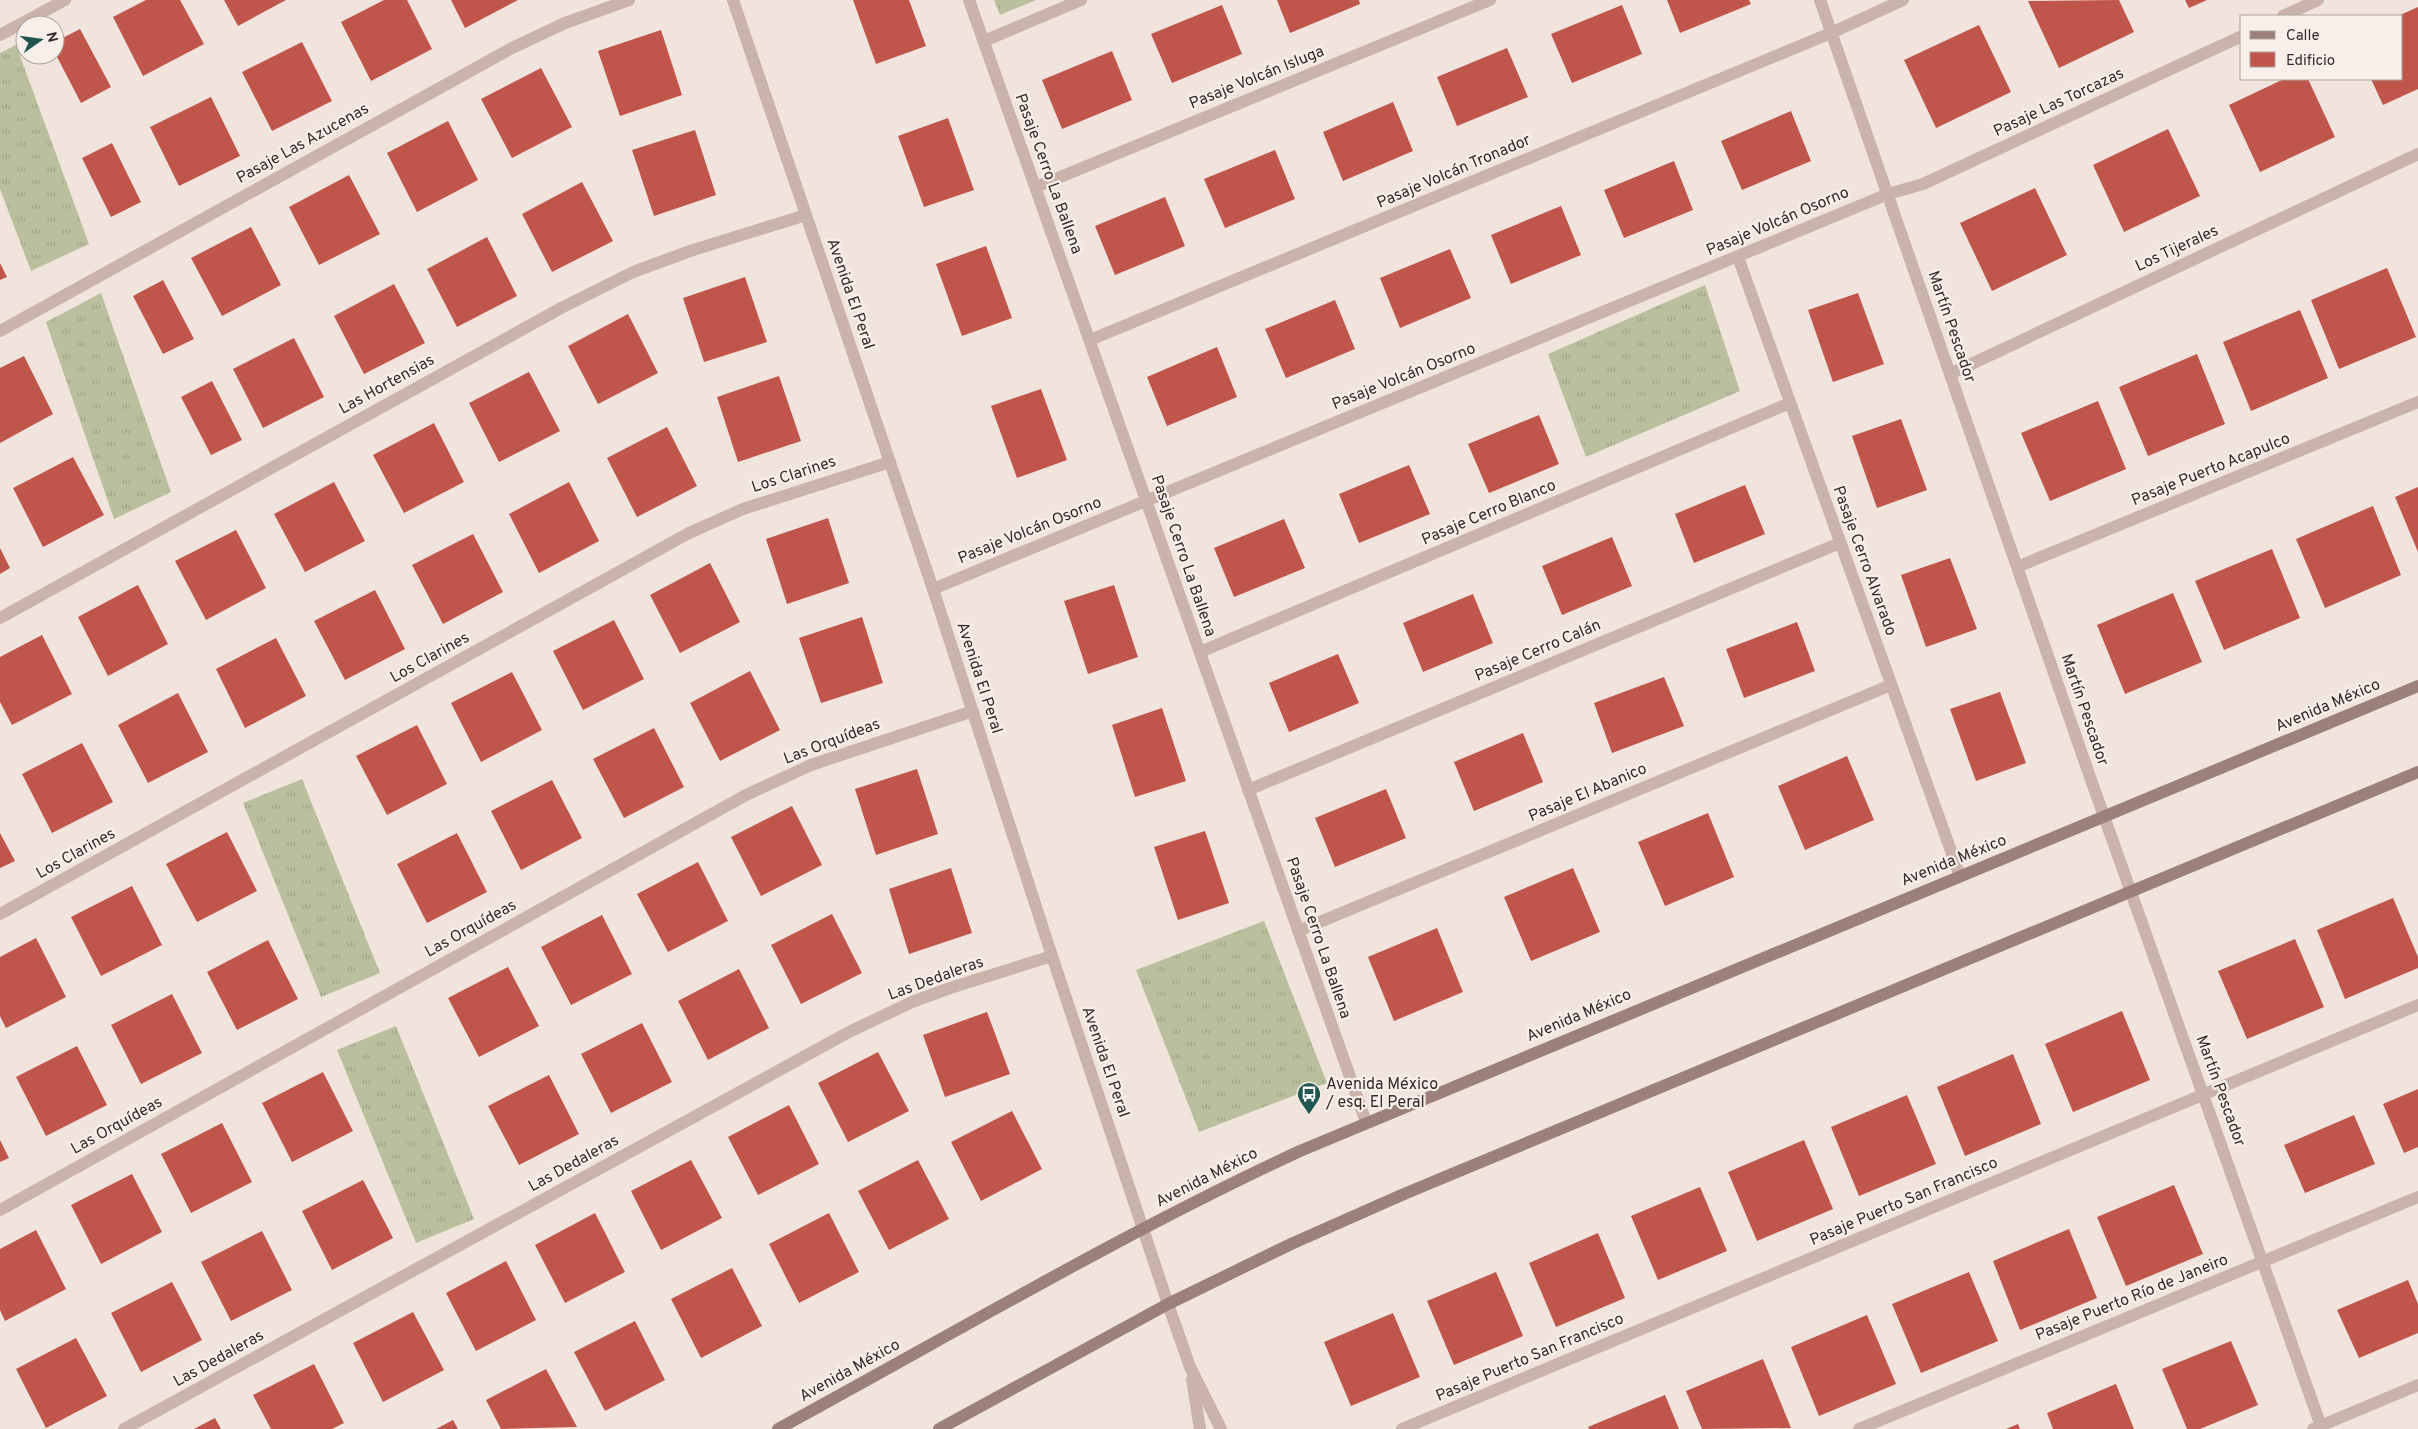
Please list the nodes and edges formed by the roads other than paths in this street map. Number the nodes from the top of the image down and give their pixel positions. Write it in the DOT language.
graph roads {
  1 [pos="65,0"];
  2 [pos="629,0"];
  3 [pos="733,0"];
  4 [pos="969,0"];
  5 [pos="1081,0"];
  6 [pos="1490,0"];
  7 [pos="1820,0"];
  8 [pos="1904,0"];
  9 [pos="2318,0"];
  10 [pos="2285,15"];
  11 [pos="1831,33"];
  12 [pos="0,36"];
  13 [pos="2240,37"];
  14 [pos="984,41"];
  15 [pos="2418,154"];
  16 [pos="1036,187"];
  17 [pos="1888,194"];
  18 [pos="806,215"];
  19 [pos="1738,257"];
  20 [pos="0,331"];
  21 [pos="1090,340"];
  22 [pos="1950,374"];
  23 [pos="2418,402"];
  24 [pos="1790,403"];
  25 [pos="890,462"];
  26 [pos="1147,501"];
  27 [pos="1840,543"];
  28 [pos="2017,567"];
  29 [pos="933,589"];
  30 [pos="0,618"];
  31 [pos="1200,652"];
  32 [pos="1891,685"];
  33 [pos="2418,686"];
  34 [pos="973,711"];
  35 [pos="2418,772"];
  36 [pos="1248,790"];
  37 [pos="2105,816"];
  38 [pos="1960,876"];
  39 [pos="2131,892"];
  40 [pos="0,914"];
  41 [pos="1298,931"];
  42 [pos="1052,956"];
  43 [pos="2418,1005"];
  44 [pos="2204,1094"];
  45 [pos="1366,1122"];
  46 [pos="2418,1197"];
  47 [pos="0,1210"];
  48 [pos="1143,1230"];
  49 [pos="2263,1262"];
  50 [pos="1168,1304"];
  51 [pos="1190,1367"];
  52 [pos="2418,1385"];
  53 [pos="2319,1428"];
  54 [pos="124,1429"];
  55 [pos="778,1429"];
  56 [pos="939,1429"];
  57 [pos="1200,1429"];
  58 [pos="1221,1429"];
  59 [pos="1402,1429"];
  60 [pos="1859,1429"];
  1 -- 12 [label="street"];
  2 -- 20 [label="street, Pasaje Las Azucenas"];
  3 -- 18 [label="street, Avenida El Peral"];
  4 -- 14 [label="street, Pasaje Cerro La Ballena"];
  5 -- 14 [label="street"];
  6 -- 16 [label="street, Pasaje Volcán Isluga"];
  7 -- 11 [label="street, Martín Pescador"];
  8 -- 11 [label="street, Pasaje Volcán Tronador"];
  9 -- 10 [label="street"];
  11 -- 17 [label="street, Martín Pescador"];
  11 -- 21 [label="street, Pasaje Volcán Tronador"];
  13 -- 17 [label="street, Pasaje Las Torcazas"];
  14 -- 16 [label="street, Pasaje Cerro La Ballena"];
  15 -- 22 [label="street, Los Tijerales"];
  16 -- 21 [label="street, Pasaje Cerro La Ballena"];
  17 -- 19 [label="street, Pasaje Volcán Osorno"];
  17 -- 22 [label="street, Martín Pescador"];
  18 -- 25 [label="street, Avenida El Peral"];
  18 -- 30 [label="street, Las Hortensias"];
  19 -- 24 [label="street, Pasaje Cerro Alvarado"];
  19 -- 26 [label="street, Pasaje Volcán Osorno"];
  21 -- 26 [label="street, Pasaje Cerro La Ballena"];
  22 -- 28 [label="street, Martín Pescador"];
  23 -- 28 [label="street, Pasaje Puerto Acapulco"];
  24 -- 27 [label="street, Pasaje Cerro Alvarado"];
  24 -- 31 [label="street, Pasaje Cerro Blanco"];
  25 -- 29 [label="street, Avenida El Peral"];
  25 -- 40 [label="street, Los Clarines"];
  26 -- 29 [label="street, Pasaje Volcán Osorno"];
  26 -- 31 [label="street, Pasaje Cerro La Ballena"];
  27 -- 32 [label="street, Pasaje Cerro Alvarado"];
  27 -- 36 [label="street, Pasaje Cerro Calán"];
  28 -- 37 [label="street, Martín Pescador"];
  29 -- 34 [label="street, Avenida El Peral"];
  31 -- 36 [label="street, Pasaje Cerro La Ballena"];
  32 -- 38 [label="street, Pasaje Cerro Alvarado"];
  32 -- 41 [label="street, Pasaje El Abanico"];
  33 -- 37 [label="main road, Avenida México"];
  34 -- 42 [label="street, Avenida El Peral"];
  34 -- 47 [label="street, Las Orquídeas"];
  35 -- 39 [label="main road"];
  36 -- 41 [label="street, Pasaje Cerro La Ballena"];
  37 -- 38 [label="main road, Avenida México"];
  37 -- 39 [label="street, Martín Pescador"];
  38 -- 45 [label="main road, Avenida México"];
  39 -- 44 [label="street, Martín Pescador"];
  39 -- 50 [label="main road"];
  41 -- 45 [label="street, Pasaje Cerro La Ballena"];
  42 -- 48 [label="street, Avenida El Peral"];
  42 -- 54 [label="street, Las Dedaleras"];
  43 -- 44 [label="street, Pasaje Puerto San Francisco"];
  44 -- 49 [label="street, Martín Pescador"];
  44 -- 59 [label="street, Pasaje Puerto San Francisco"];
  45 -- 48 [label="main road, Avenida México"];
  46 -- 49 [label="street, Pasaje Puerto Río de Janeiro"];
  48 -- 50 [label="street, Avenida El Peral"];
  48 -- 55 [label="main road, Avenida México"];
  49 -- 53 [label="street, Martín Pescador"];
  49 -- 60 [label="street, Pasaje Puerto Río de Janeiro"];
  50 -- 51 [label="street, Avenida El Peral"];
  50 -- 56 [label="main road"];
  51 -- 57 [label="street, Avenida El Peral"];
  51 -- 58 [label="street, Avenida El Peral"];
  52 -- 53 [label="street"];
}
